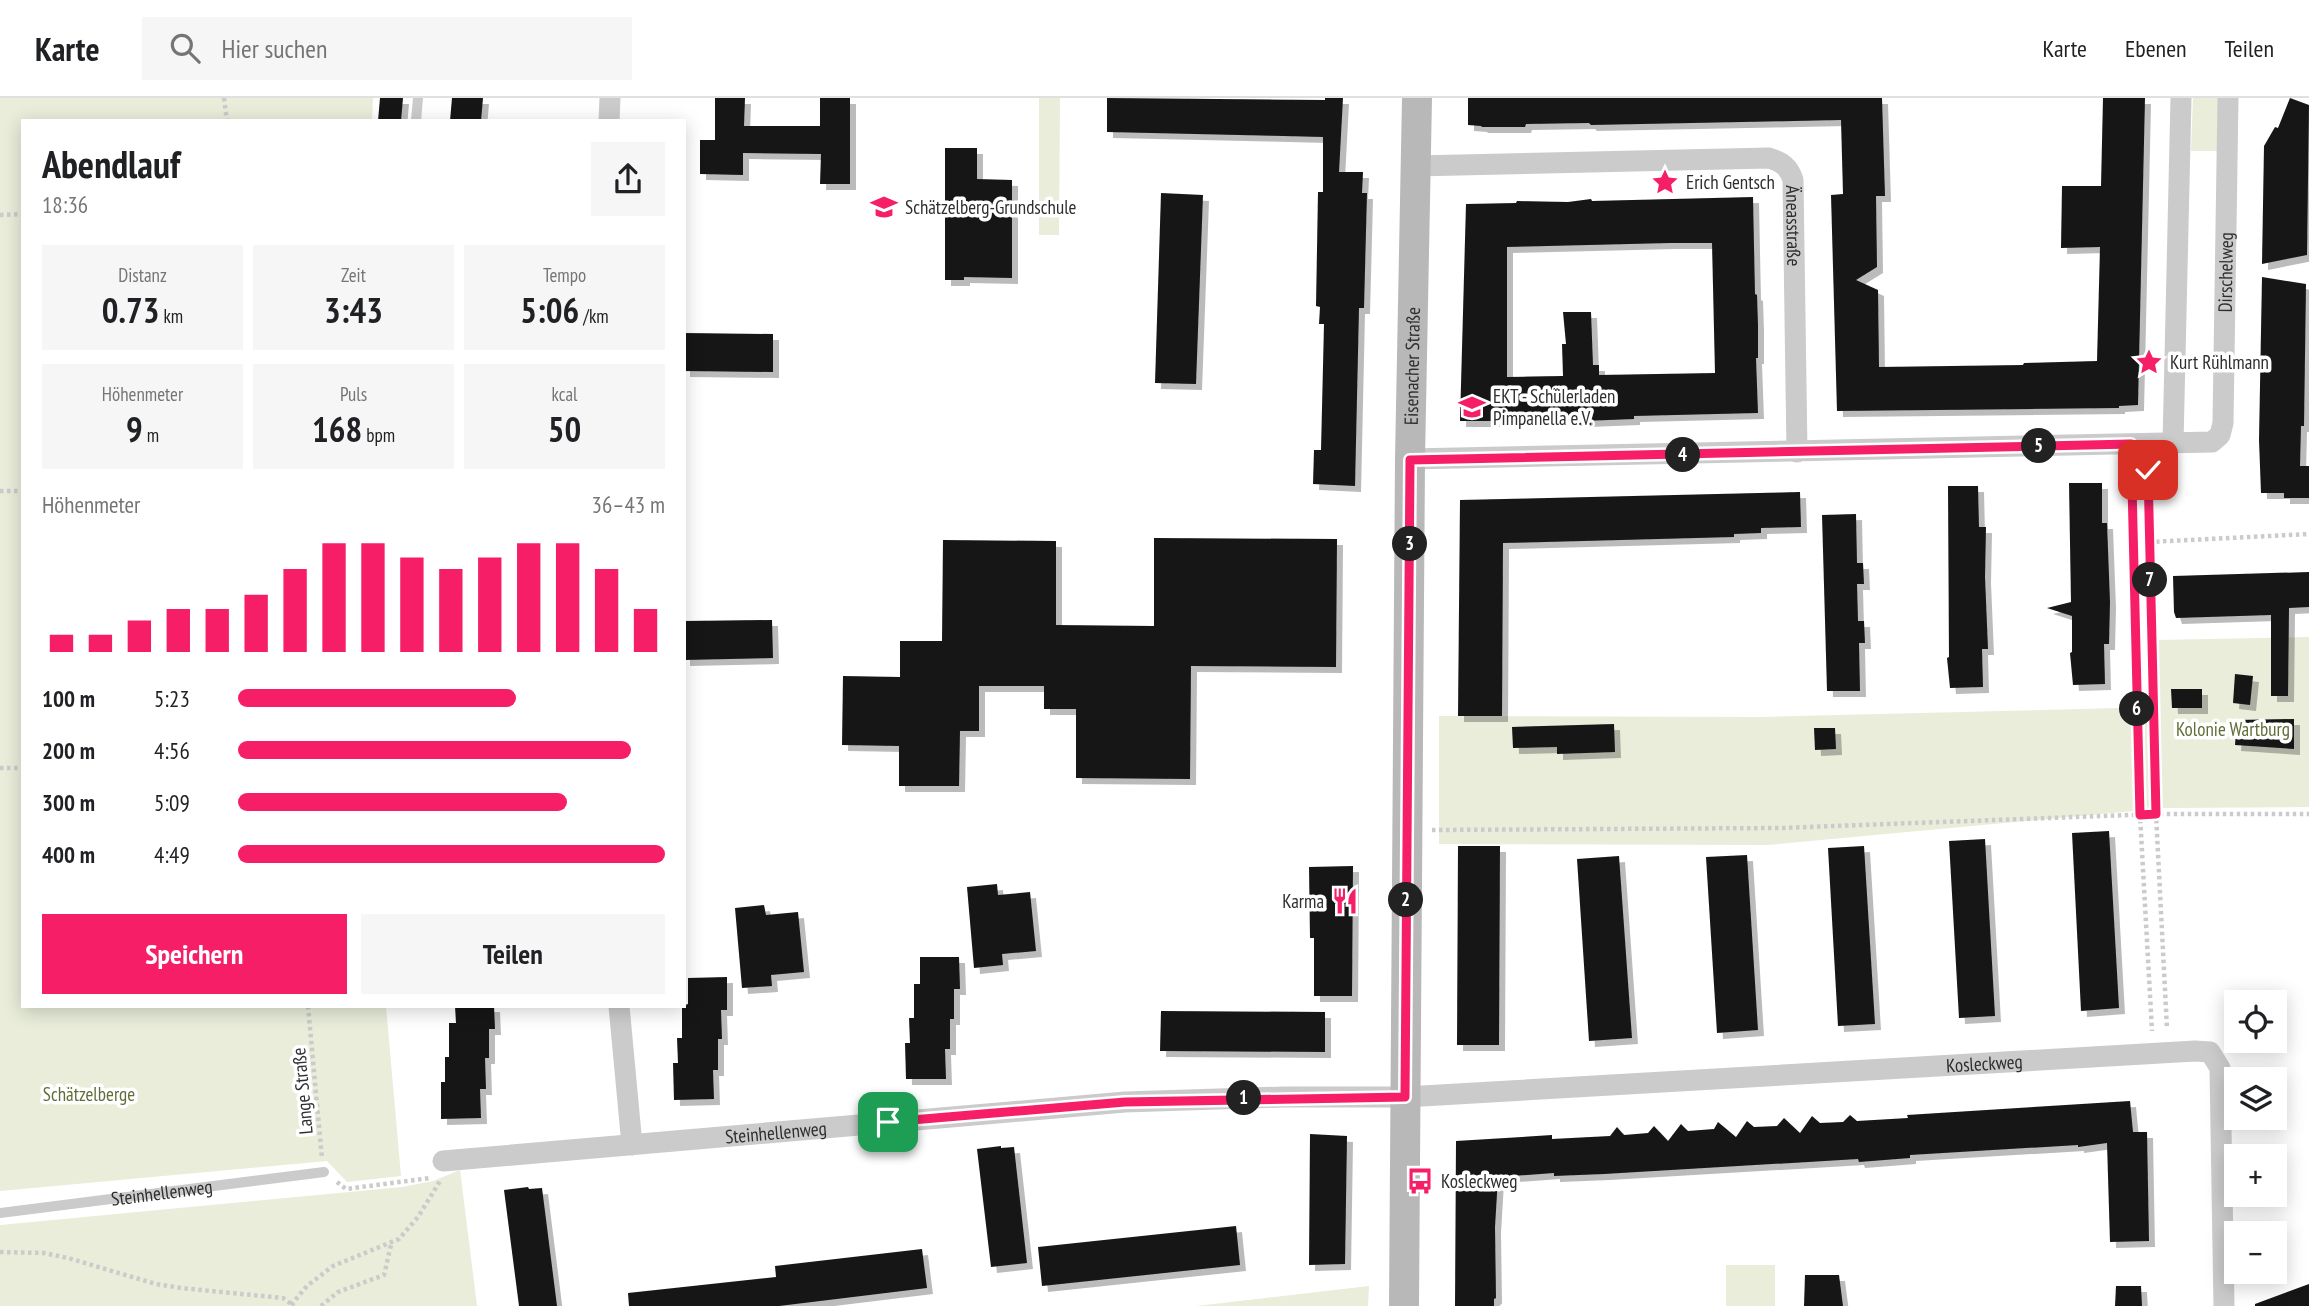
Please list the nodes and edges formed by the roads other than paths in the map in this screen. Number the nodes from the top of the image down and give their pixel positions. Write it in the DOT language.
graph roads {
  1 [pos="418,98"];
  2 [pos="610,98"];
  3 [pos="1417,98"];
  4 [pos="2181,98"];
  5 [pos="2228,98"];
  6 [pos="416,119"];
  7 [pos="609,119"];
  8 [pos="1415,166"];
  9 [pos="2173,443"];
  10 [pos="1797,452"];
  11 [pos="1410,460"];
  12 [pos="619,1008"];
  13 [pos="1405,1097"];
  14 [pos="632,1144"];
  15 [pos="443,1161"];
  16 [pos="324,1172"];
  17 [pos="0,1213"];
  18 [pos="1404,1306"];
  19 [pos="2224,1306"];
  1 -- 6 [label="lane"];
  2 -- 7 [label="street"];
  3 -- 8 [label="street, Eisenacher Straße"];
  4 -- 9 [label="street"];
  5 -- 9 [label="street, Dirschelweg"];
  8 -- 10 [label="street, Äneasstraße"];
  8 -- 11 [label="street, Eisenacher Straße"];
  9 -- 10 [label="street"];
  10 -- 11 [label="street"];
  11 -- 13 [label="street, Eisenacher Straße"];
  12 -- 14 [label="street"];
  13 -- 14 [label="street, Steinhellenweg"];
  13 -- 18 [label="street, Eisenacher Straße"];
  13 -- 19 [label="street, Kosleckweg"];
  14 -- 15 [label="street, Steinhellenweg"];
  16 -- 17 [label="lane, Steinhellenweg"];
}
